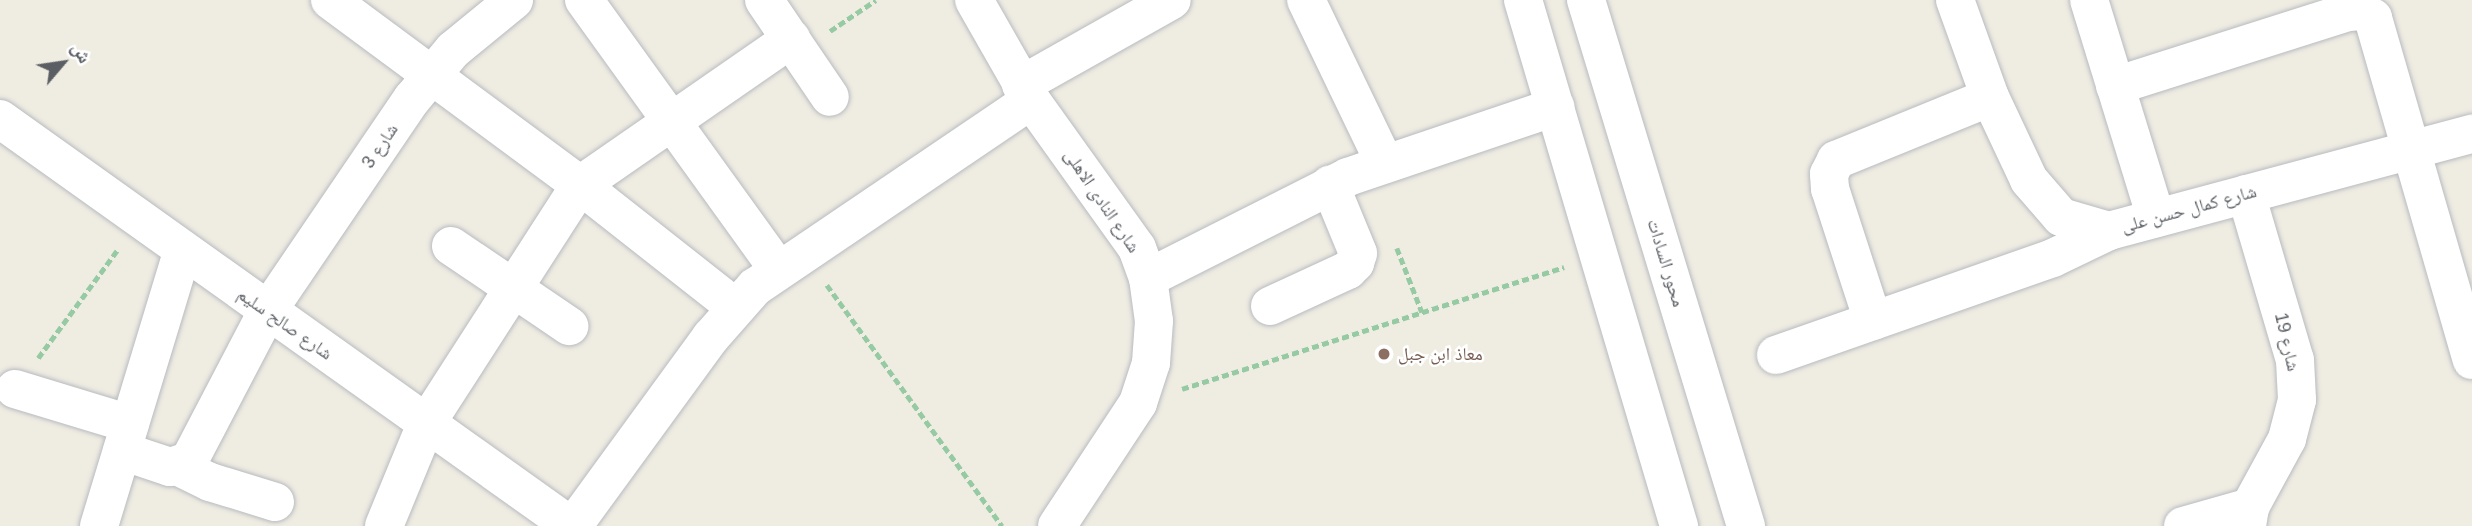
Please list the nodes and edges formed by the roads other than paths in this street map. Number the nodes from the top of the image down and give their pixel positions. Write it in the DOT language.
graph roads {
  1 [pos="330,0"];
  2 [pos="514,0"];
  3 [pos="584,0"];
  4 [pos="764,0"];
  5 [pos="974,0"];
  6 [pos="1306,0"];
  7 [pos="1523,0"];
  8 [pos="1586,0"];
  9 [pos="1955,0"];
  10 [pos="2088,0"];
  11 [pos="1158,4"];
  12 [pos="795,45"];
  13 [pos="431,73"];
  14 [pos="2115,86"];
  15 [pos="1026,93"];
  16 [pos="831,97"];
  17 [pos="1990,97"];
  18 [pos="1555,107"];
  19 [pos="0,119"];
  20 [pos="670,120"];
  21 [pos="2472,134"];
  22 [pos="2410,150"];
  23 [pos="1384,162"];
  24 [pos="580,185"];
  25 [pos="1330,186"];
  26 [pos="2246,194"];
  27 [pos="2155,218"];
  28 [pos="2109,231"];
  29 [pos="451,246"];
  30 [pos="182,252"];
  31 [pos="791,261"];
  32 [pos="1148,278"];
  33 [pos="512,288"];
  34 [pos="1270,306"];
  35 [pos="735,307"];
  36 [pos="267,312"];
  37 [pos="1873,321"];
  38 [pos="569,326"];
  39 [pos="1776,355"];
  40 [pos="2472,360"];
  41 [pos="15,389"];
  42 [pos="426,424"];
  43 [pos="126,438"];
  44 [pos="179,467"];
  45 [pos="275,502"];
  46 [pos="2249,517"];
  47 [pos="1070,519"];
  48 [pos="563,523"];
  49 [pos="99,526"];
  50 [pos="384,526"];
  51 [pos="1679,526"];
  52 [pos="1746,526"];
  53 [pos="2183,526"];
  1 -- 13 [label="street"];
  2 -- 13 [label="street, شارع 3"];
  3 -- 20 [label="street"];
  4 -- 12 [label="street"];
  5 -- 15 [label="street, شارع النادى الاهلى"];
  6 -- 23 [label="street"];
  7 -- 18 [label="street"];
  8 -- 52 [label="street, محور السادات"];
  9 -- 17 [label="street, شارع كمال حسن على"];
  10 -- 14 [label="street"];
  11 -- 15 [label="street"];
  12 -- 16 [label="street"];
  12 -- 20 [label="street"];
  13 -- 24 [label="street"];
  13 -- 36 [label="street, شارع 3"];
  14 -- 22 [label="street"];
  14 -- 27 [label="street"];
  15 -- 31 [label="street"];
  15 -- 32 [label="street, شارع النادى الاهلى"];
  17 -- 28 [label="street, شارع كمال حسن على"];
  17 -- 37 [label="street"];
  18 -- 23 [label="street"];
  18 -- 51 [label="street"];
  19 -- 30 [label="street, شارع صالح سليم"];
  20 -- 24 [label="street"];
  20 -- 31 [label="street"];
  21 -- 22 [label="street, شارع كمال حسن على"];
  22 -- 26 [label="street, شارع كمال حسن على"];
  22 -- 40 [label="street"];
  23 -- 25 [label="street"];
  24 -- 33 [label="street"];
  24 -- 35 [label="street"];
  25 -- 32 [label="street"];
  25 -- 34 [label="street"];
  26 -- 27 [label="street, شارع كمال حسن على"];
  26 -- 46 [label="street, شارع 19"];
  27 -- 28 [label="street, شارع كمال حسن على"];
  28 -- 37 [label="street"];
  29 -- 33 [label="street"];
  30 -- 36 [label="street, شارع صالح سليم"];
  30 -- 43 [label="street"];
  31 -- 35 [label="street"];
  32 -- 47 [label="street, شارع النادى الاهلى"];
  33 -- 38 [label="street"];
  33 -- 42 [label="street"];
  35 -- 48 [label="street"];
  36 -- 42 [label="street, شارع صالح سليم"];
  36 -- 44 [label="street, شارع 3"];
  37 -- 39 [label="street"];
  41 -- 43 [label="street"];
  42 -- 48 [label="street, شارع صالح سليم"];
  42 -- 50 [label="street"];
  43 -- 44 [label="street"];
  43 -- 49 [label="street"];
  44 -- 45 [label="street"];
  46 -- 53 [label="street"];
}
